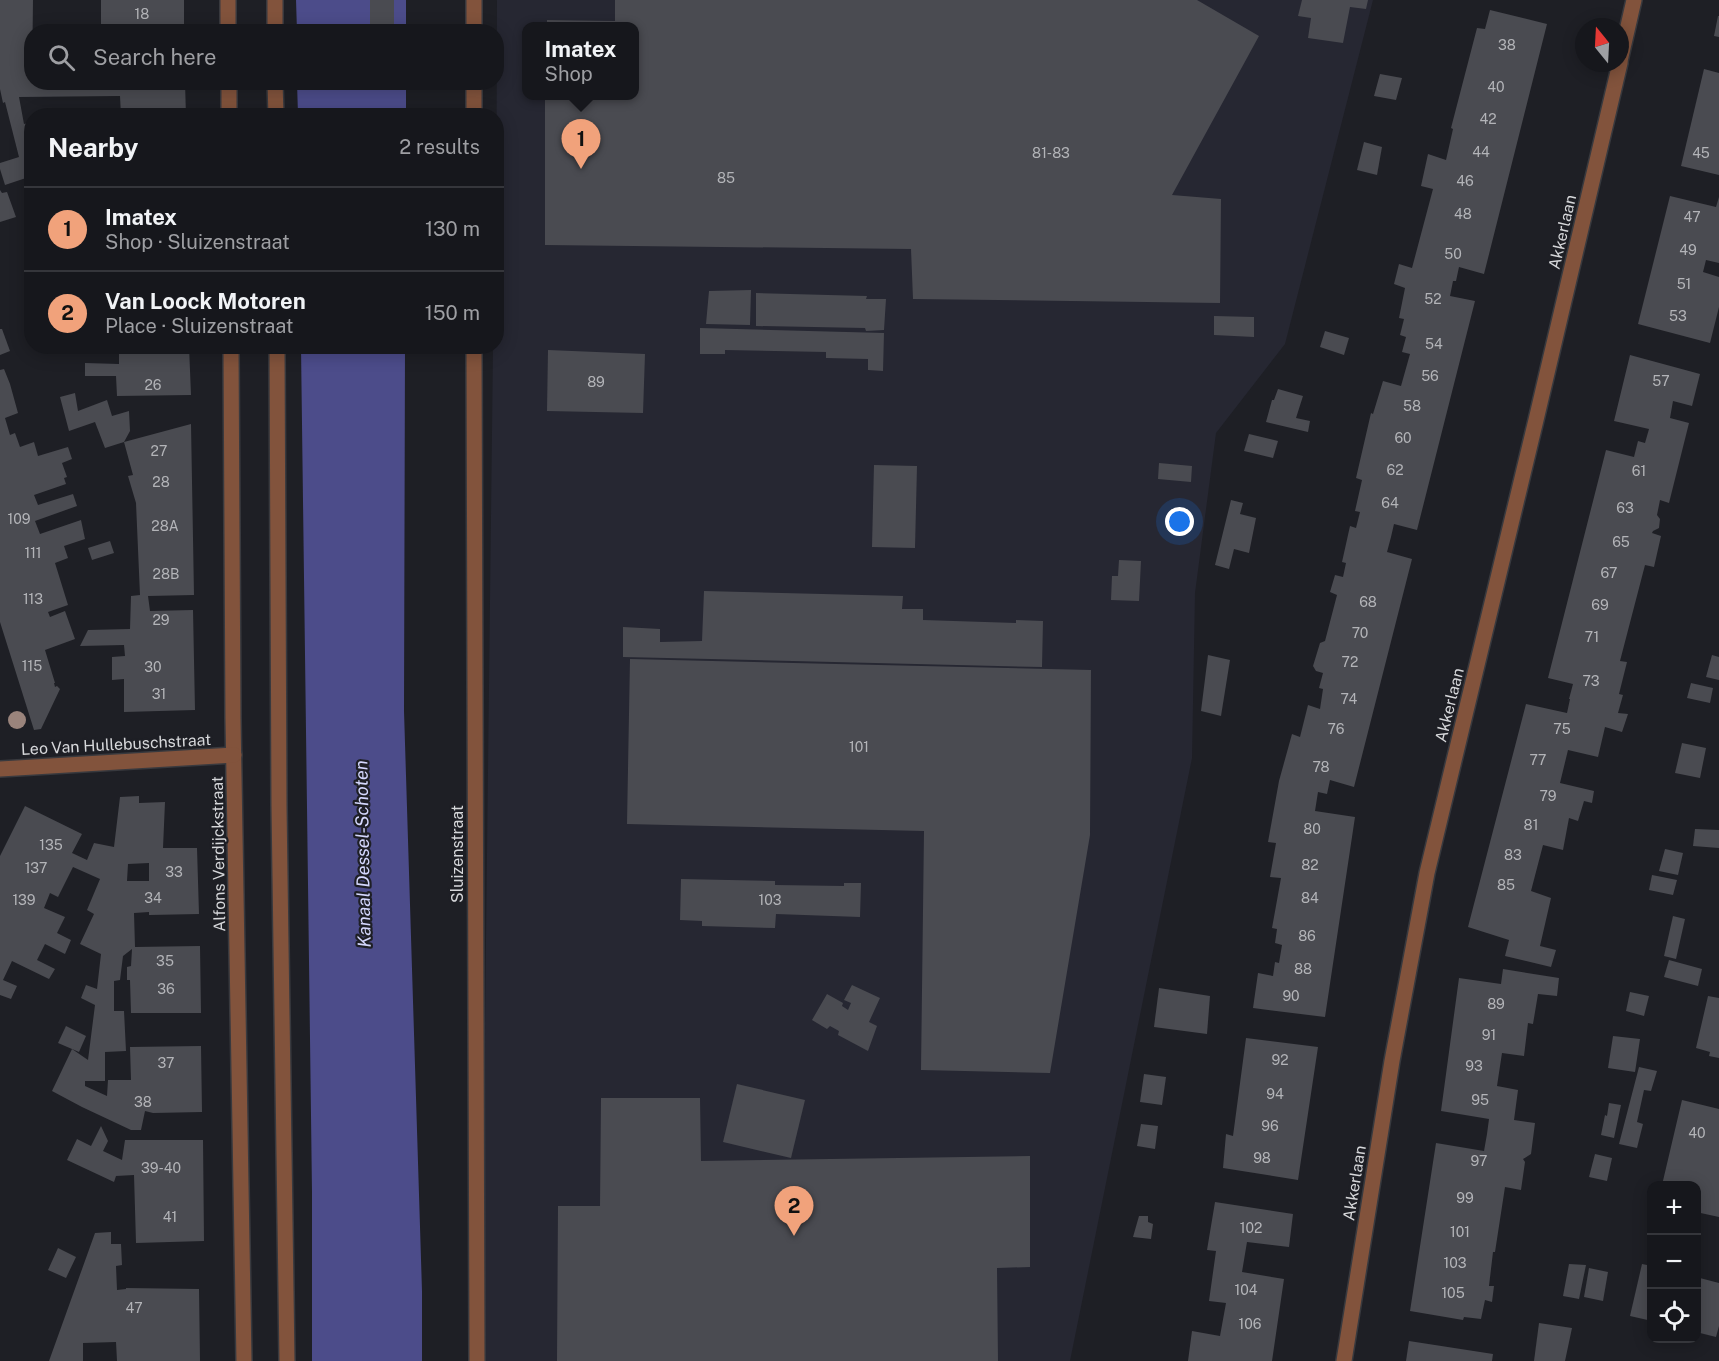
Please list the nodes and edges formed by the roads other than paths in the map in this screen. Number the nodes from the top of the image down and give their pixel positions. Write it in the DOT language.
graph roads {
  1 [pos="228,0"];
  2 [pos="275,0"];
  3 [pos="474,0"];
  4 [pos="1634,0"];
  5 [pos="1629,22"];
  6 [pos="228,24"];
  7 [pos="275,24"];
  8 [pos="474,24"];
  9 [pos="1618,72"];
  10 [pos="229,90"];
  11 [pos="275,90"];
  12 [pos="474,90"];
  13 [pos="229,108"];
  14 [pos="276,108"];
  15 [pos="474,108"];
  16 [pos="231,354"];
  17 [pos="277,354"];
  18 [pos="474,354"];
  19 [pos="234,755"];
  20 [pos="0,769"];
  21 [pos="244,1361"];
  22 [pos="287,1361"];
  23 [pos="477,1361"];
  24 [pos="1344,1361"];
  1 -- 6 [label="street"];
  2 -- 7 [label="street"];
  3 -- 8 [label="street"];
  4 -- 5 [label="street, Akkerlaan"];
  9 -- 24 [label="street, Akkerlaan"];
  10 -- 13 [label="street"];
  11 -- 14 [label="street"];
  12 -- 15 [label="street"];
  16 -- 19 [label="street, Alfons Verdijckstraat"];
  17 -- 22 [label="street"];
  18 -- 23 [label="street, Sluizenstraat"];
  19 -- 20 [label="street, Leo Van Hullebuschstraat"];
  19 -- 21 [label="street, Alfons Verdijckstraat"];
}
